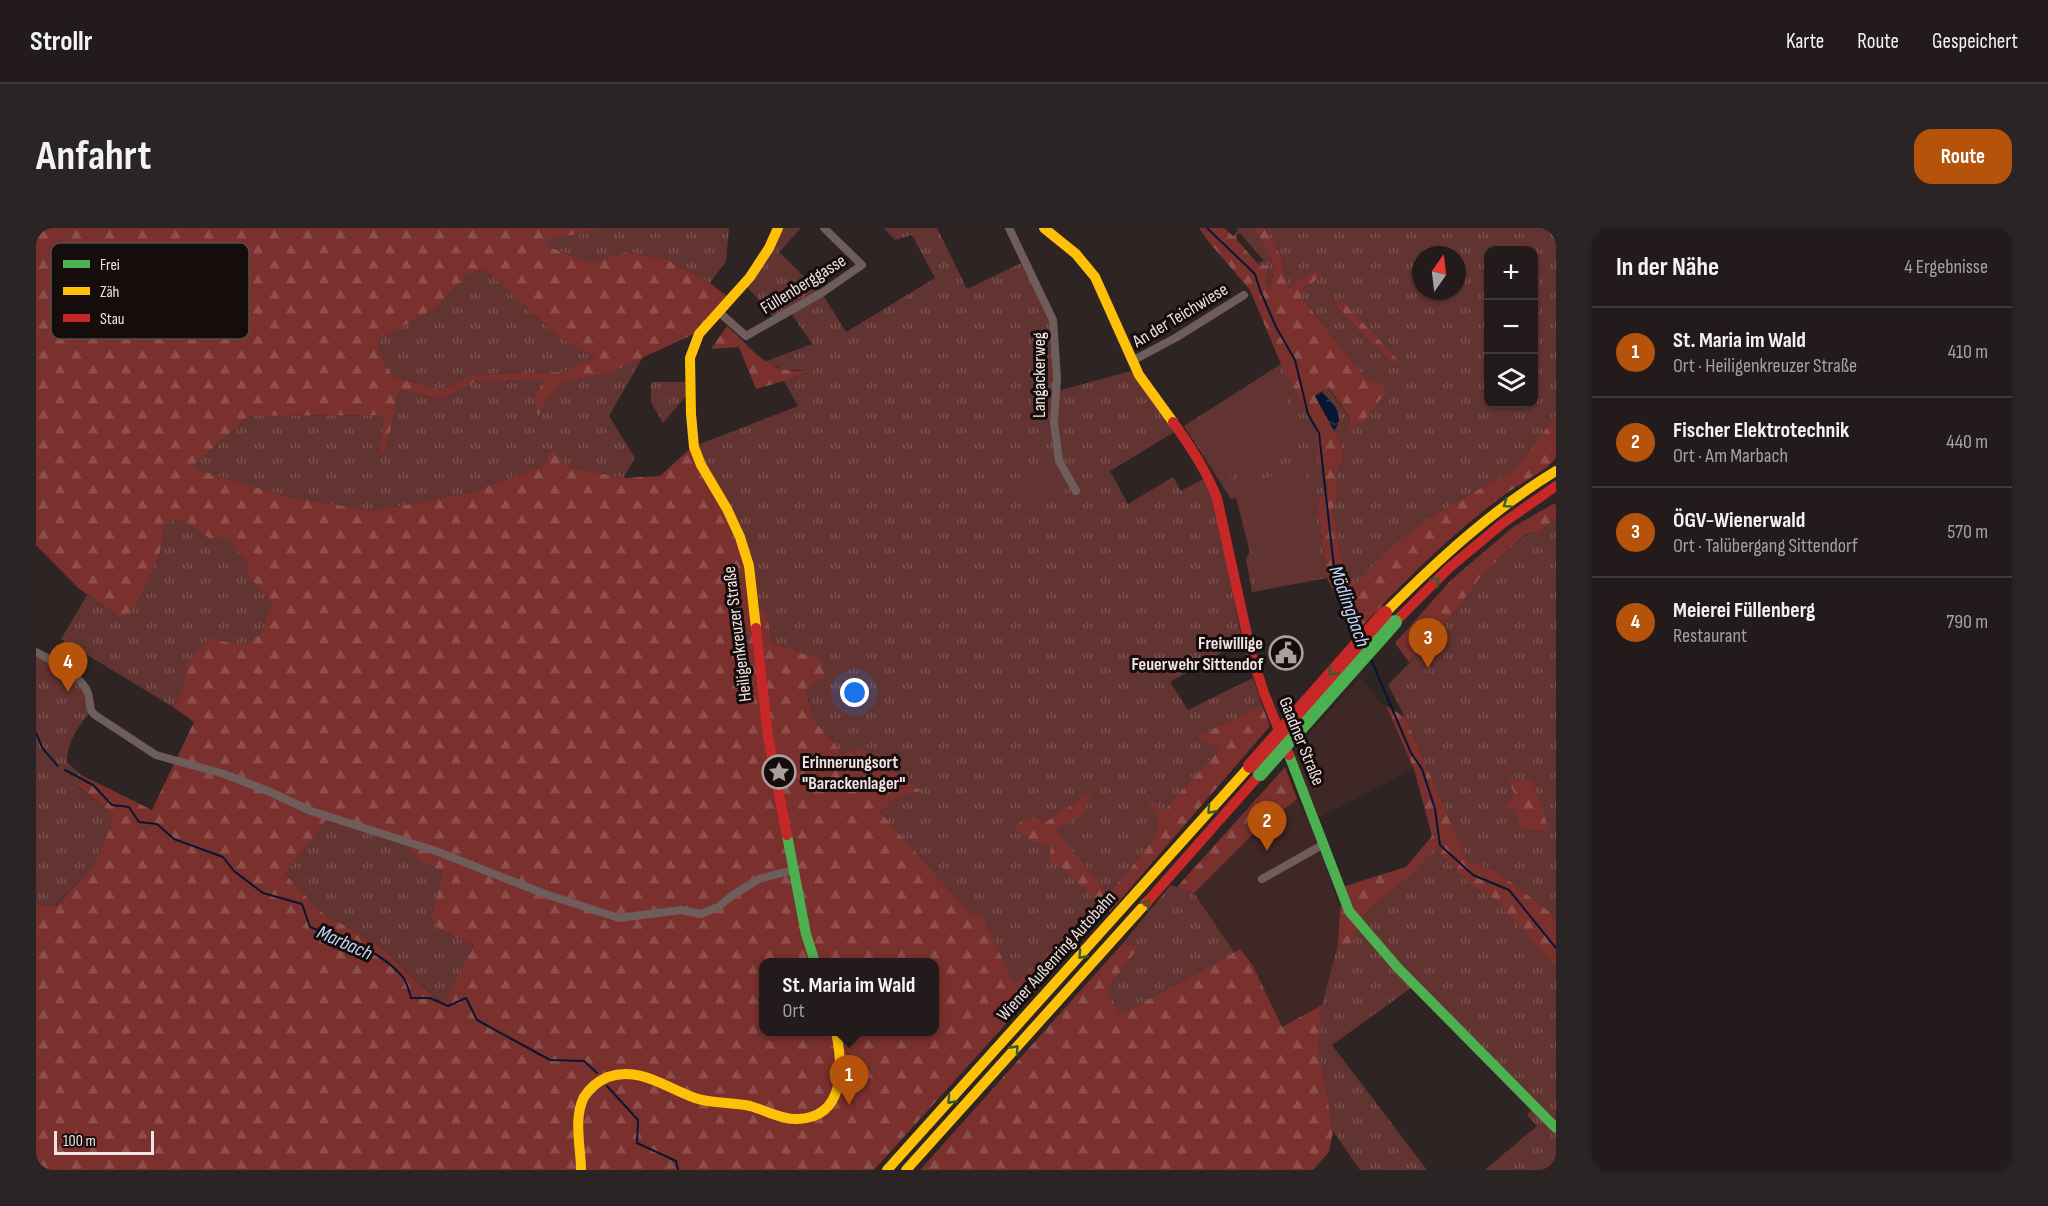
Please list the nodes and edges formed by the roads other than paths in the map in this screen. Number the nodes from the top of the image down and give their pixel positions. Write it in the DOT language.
graph roads {
  1 [pos="778,228"];
  2 [pos="824,228"];
  3 [pos="1009,228"];
  4 [pos="1044,228"];
  5 [pos="1244,295"];
  6 [pos="719,312"];
  7 [pos="1132,362"];
  8 [pos="1556,471"];
  9 [pos="1556,486"];
  10 [pos="1076,491"];
  11 [pos="1390,617"];
  12 [pos="36,652"];
  13 [pos="1255,770"];
  14 [pos="1324,844"];
  15 [pos="793,870"];
  16 [pos="1262,879"];
  17 [pos="813,958"];
  18 [pos="837,1036"];
  19 [pos="1556,1128"];
  20 [pos="581,1170"];
  21 [pos="887,1170"];
  22 [pos="906,1170"];
  1 -- 6 [label="main road, Heiligenkreuzer Straße"];
  2 -- 6 [label="street, Füllenberggasse"];
  3 -- 10 [label="street, Langackerweg"];
  4 -- 7 [label="main road, Gaadner Straße"];
  5 -- 7 [label="street, An der Teichwiese"];
  6 -- 15 [label="main road, Heiligenkreuzer Straße"];
  7 -- 14 [label="main road, Gaadner Straße"];
  8 -- 11 [label="main road, one-way"];
  11 -- 9 [label="main road, one-way"];
  11 -- 13 [label="main road, bridge"];
  12 -- 15 [label="street"];
  13 -- 21 [label="main road, Wiener Außenring Autobahn, one-way"];
  22 -- 13 [label="main road, Wiener Außenring Autobahn, one-way"];
  14 -- 16 [label="street"];
  14 -- 19 [label="main road, Gaadner Straße"];
  15 -- 17 [label="main road, Heiligenkreuzer Straße"];
  18 -- 20 [label="main road"];
}
